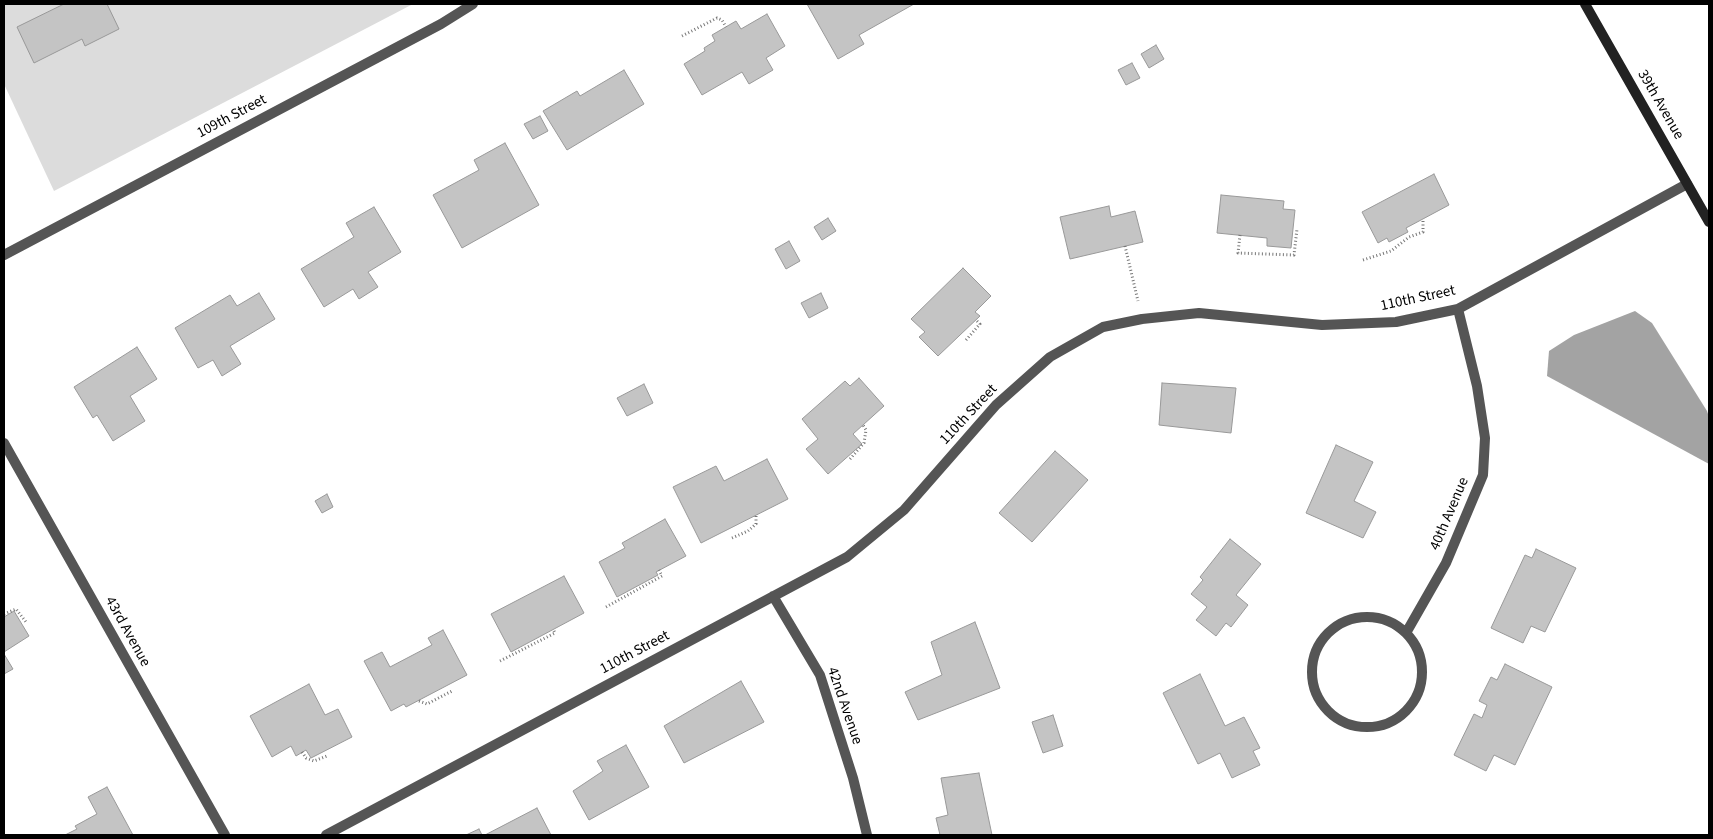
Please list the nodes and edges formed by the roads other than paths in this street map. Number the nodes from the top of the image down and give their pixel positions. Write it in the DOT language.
graph roads {
  1 [pos="473,4"];
  2 [pos="1585,4"];
  3 [pos="1688,184"];
  4 [pos="1709,222"];
  5 [pos="4,255"];
  6 [pos="1458,309"];
  7 [pos="4,443"];
  8 [pos="773,596"];
  9 [pos="1406,633"];
  10 [pos="225,835"];
  11 [pos="326,835"];
  12 [pos="867,835"];
  1 -- 5 [label="street, 109th Street"];
  2 -- 3 [label="main road, 39th Avenue"];
  3 -- 4 [label="main road, 39th Avenue"];
  3 -- 6 [label="street, 110th Street"];
  6 -- 8 [label="street, 110th Street"];
  6 -- 9 [label="street, 40th Avenue"];
  7 -- 10 [label="street, 43rd Avenue"];
  8 -- 11 [label="street, 110th Street"];
  8 -- 12 [label="street, 42nd Avenue"];
  9 -- 9 [label="street"];
}
